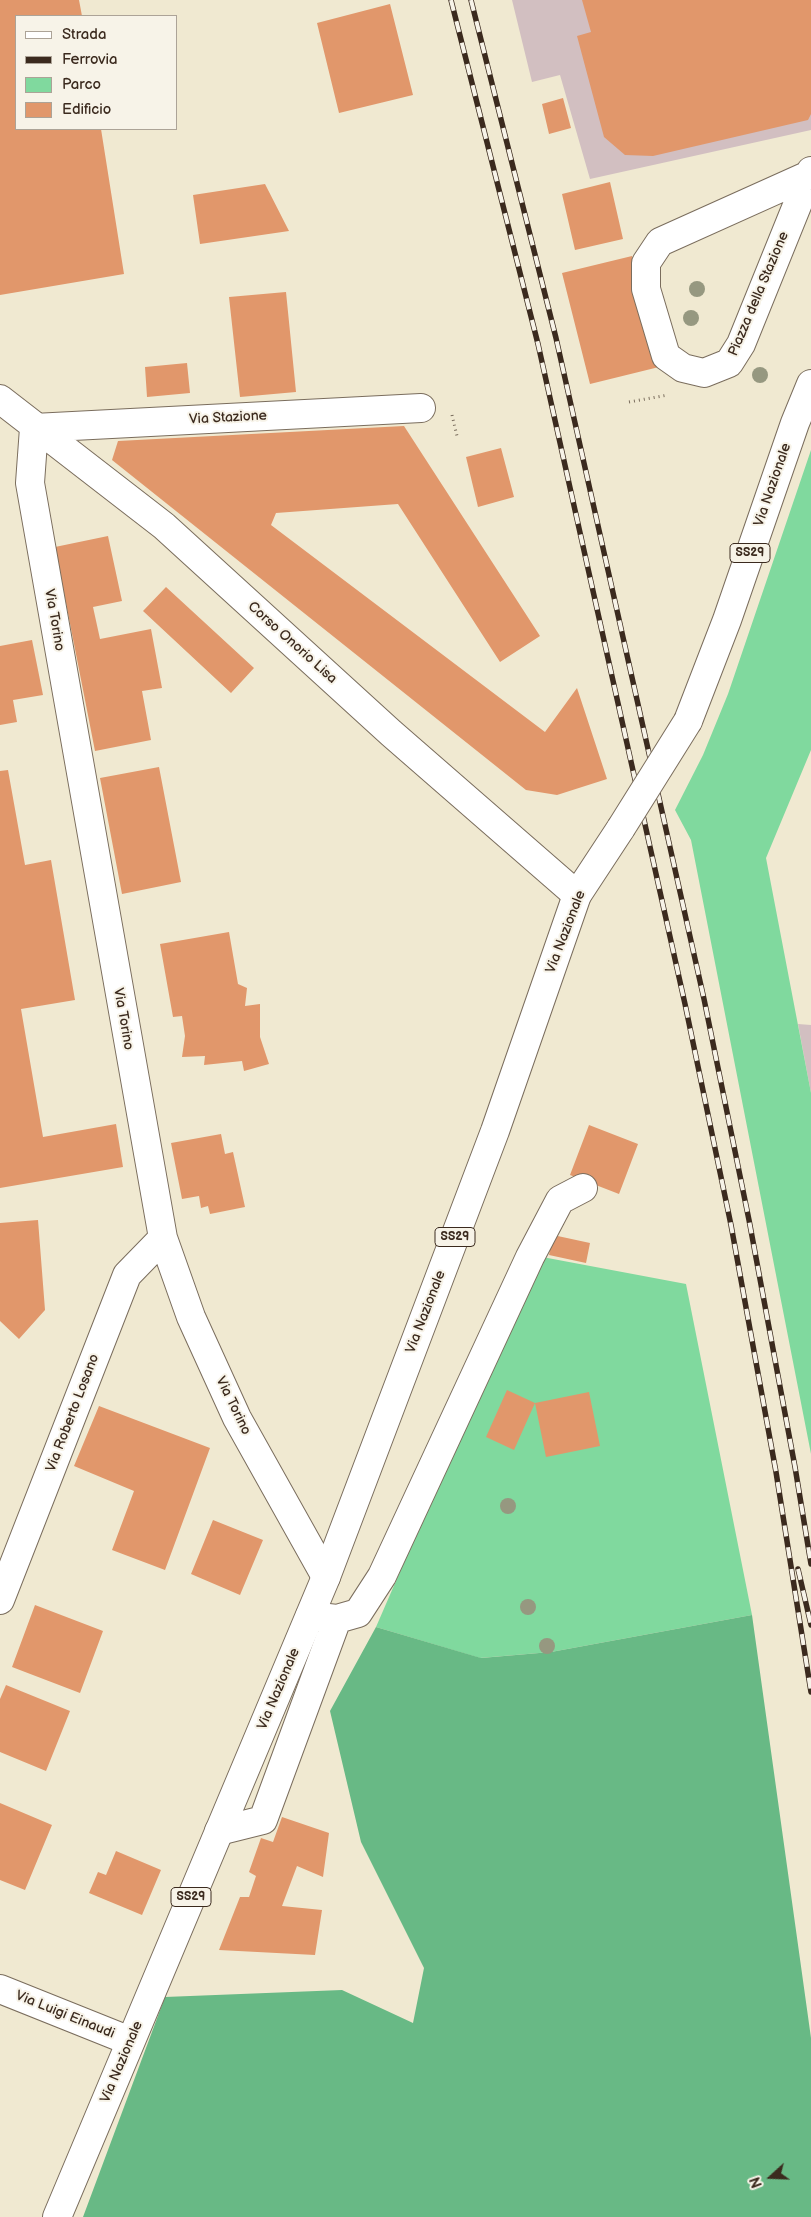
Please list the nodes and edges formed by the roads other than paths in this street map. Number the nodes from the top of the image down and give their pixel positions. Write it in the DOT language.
graph roads {
  1 [pos="810,173"];
  2 [pos="811,384"];
  3 [pos="0,400"];
  4 [pos="421,408"];
  5 [pos="34,428"];
  6 [pos="577,895"];
  7 [pos="583,1188"];
  8 [pos="163,1238"];
  9 [pos="326,1576"];
  10 [pos="0,1600"];
  11 [pos="310,1616"];
  12 [pos="337,1620"];
  13 [pos="219,1831"];
  14 [pos="0,1990"];
  15 [pos="130,2041"];
  16 [pos="57,2217"];
  1 -- 1 [label="street, Piazza della Stazione"];
  2 -- 6 [label="street, Via Nazionale / SS29, bridge"];
  3 -- 5 [label="street, Corso Onorio Lisa"];
  4 -- 5 [label="street, Via Stazione"];
  5 -- 6 [label="street, Corso Onorio Lisa"];
  5 -- 8 [label="street, Via Torino"];
  6 -- 9 [label="street, Via Nazionale / SS29"];
  7 -- 12 [label="street"];
  8 -- 9 [label="street, Via Torino"];
  8 -- 10 [label="street, Via Roberto Losano"];
  9 -- 11 [label="street, Via Nazionale / SS29"];
  11 -- 12 [label="street"];
  11 -- 13 [label="street, Via Nazionale / SS29"];
  12 -- 13 [label="street"];
  13 -- 15 [label="street, Via Nazionale / SS29"];
  14 -- 15 [label="street, Via Luigi Einaudi"];
  15 -- 16 [label="street, Via Nazionale / SS29"];
}
